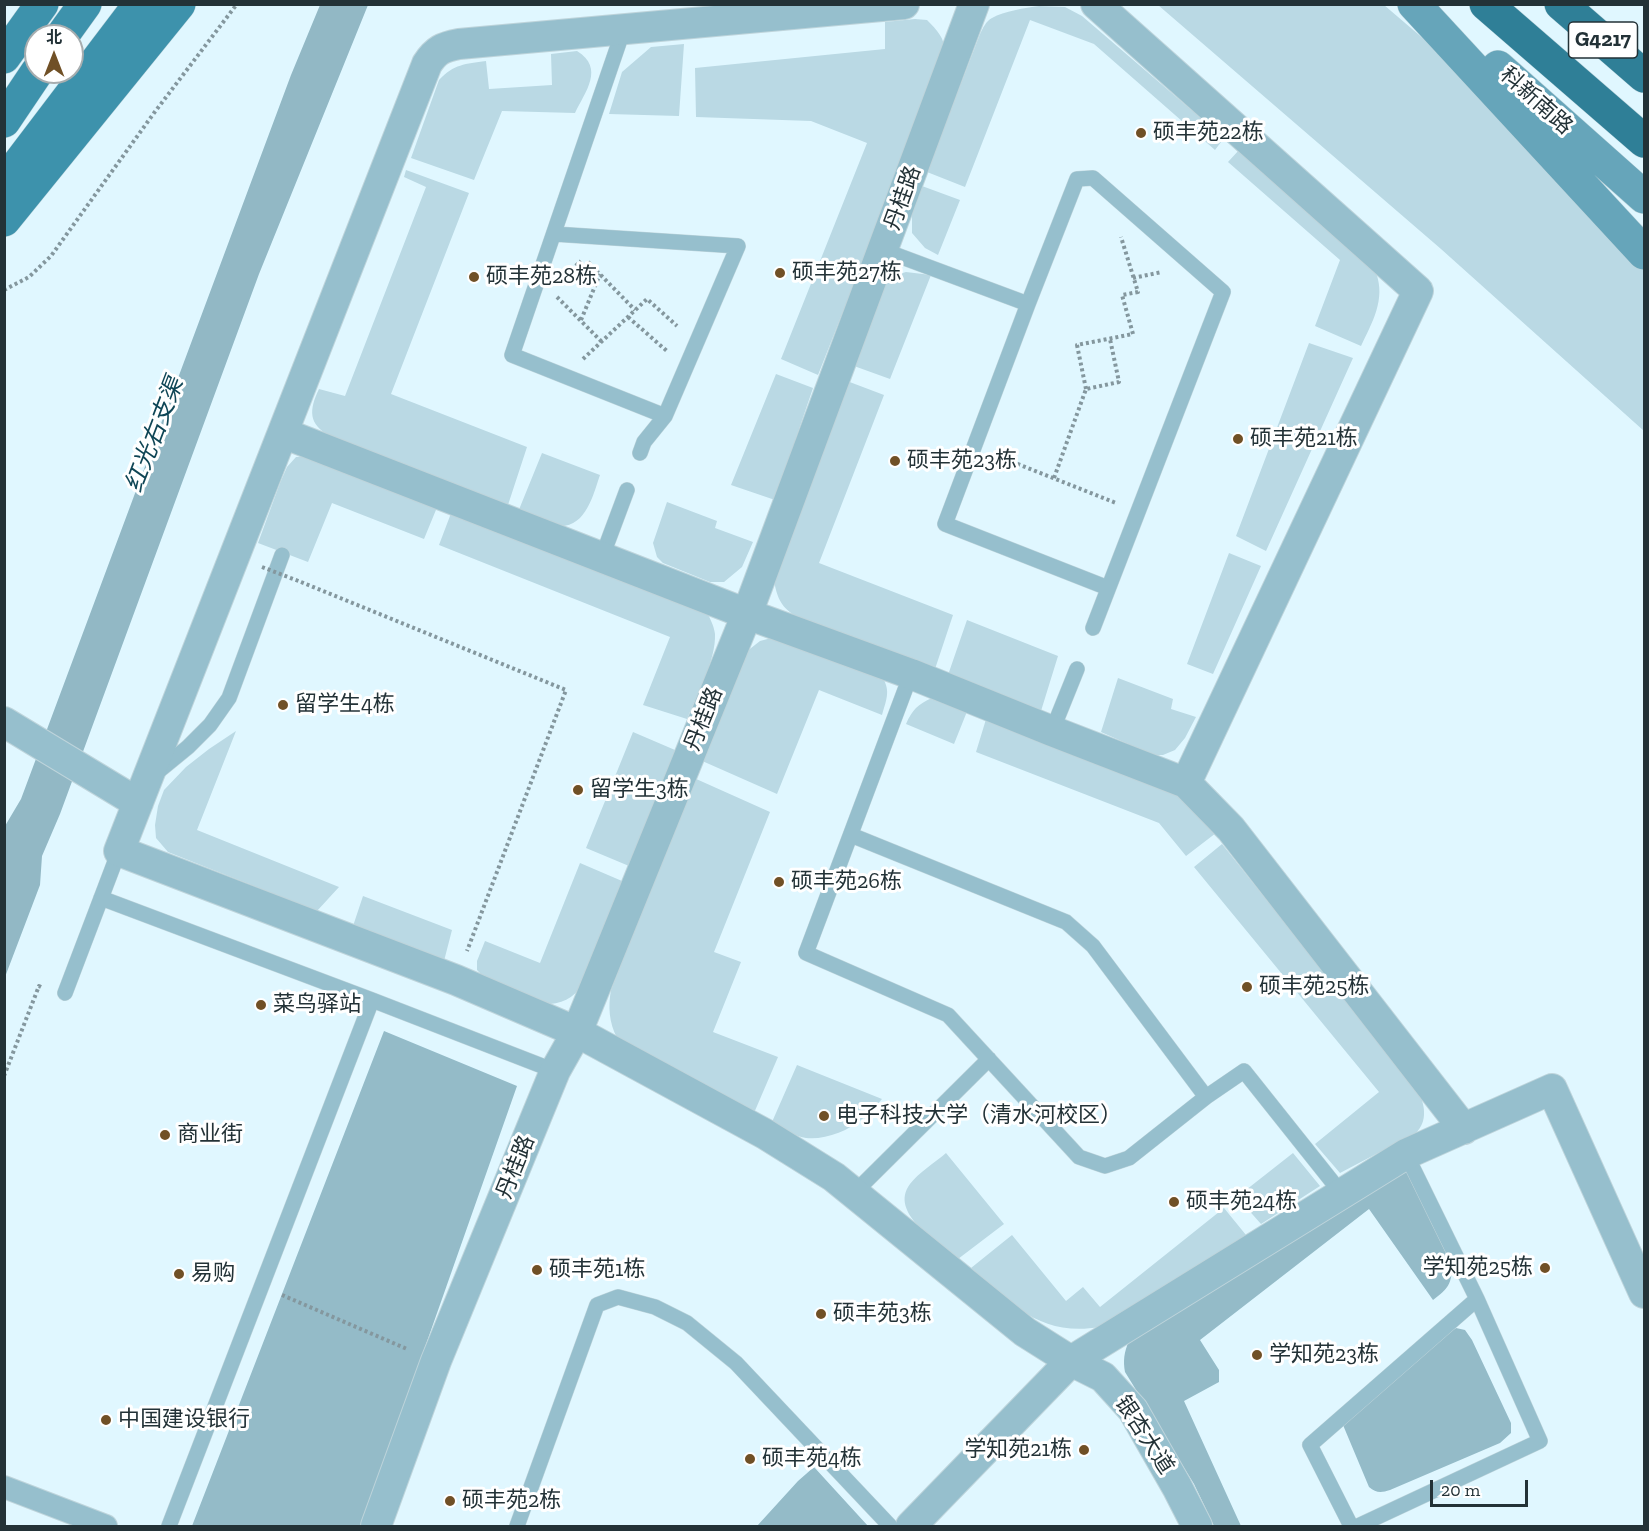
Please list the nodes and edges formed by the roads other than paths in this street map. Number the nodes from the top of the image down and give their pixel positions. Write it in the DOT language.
graph roads {
  1 [pos="42,4"];
  2 [pos="85,4"];
  3 [pos="140,4"];
  4 [pos="179,4"];
  5 [pos="904,4"];
  6 [pos="974,4"];
  7 [pos="1096,4"];
  8 [pos="1414,4"];
  9 [pos="1427,4"];
  10 [pos="1485,4"];
  11 [pos="1561,4"];
  12 [pos="71,24"];
  13 [pos="623,31"];
  14 [pos="4,57"];
  15 [pos="1644,76"];
  16 [pos="30,84"];
  17 [pos="4,121"];
  18 [pos="1644,141"];
  19 [pos="4,183"];
  20 [pos="1644,197"];
  21 [pos="4,220"];
  22 [pos="554,234"];
  23 [pos="883,250"];
  24 [pos="1644,253"];
  25 [pos="1028,304"];
  26 [pos="665,416"];
  27 [pos="283,433"];
  28 [pos="640,453"];
  29 [pos="627,490"];
  30 [pos="282,555"];
  31 [pos="602,557"];
  32 [pos="1108,588"];
  33 [pos="747,614"];
  34 [pos="1093,628"];
  35 [pos="1077,669"];
  36 [pos="911,674"];
  37 [pos="4,722"];
  38 [pos="1052,731"];
  39 [pos="1186,783"];
  40 [pos="142,793"];
  41 [pos="851,835"];
  42 [pos="119,851"];
  43 [pos="101,898"];
  44 [pos="65,993"];
  45 [pos="372,1000"];
  46 [pos="577,1032"];
  47 [pos="989,1059"];
  48 [pos="555,1071"];
  49 [pos="1206,1098"];
  50 [pos="1464,1129"];
  51 [pos="1406,1154"];
  52 [pos="854,1193"];
  53 [pos="1342,1194"];
  54 [pos="1644,1293"];
  55 [pos="1477,1299"];
  56 [pos="1071,1360"];
  57 [pos="4,1487"];
  58 [pos="1194,1525"];
  59 [pos="106,1527"];
  60 [pos="169,1527"];
  61 [pos="376,1527"];
  62 [pos="517,1527"];
  63 [pos="890,1527"];
  64 [pos="911,1527"];
  65 [pos="1351,1527"];
  66 [pos="1358,1527"];
  1 -- 14 [label="main road"];
  2 -- 12 [label="main road"];
  3 -- 19 [label="main road"];
  4 -- 21 [label="main road"];
  5 -- 13 [label="street"];
  6 -- 23 [label="street, 丹桂路"];
  7 -- 39 [label="street"];
  8 -- 24 [label="main road"];
  9 -- 20 [label="main road, 科新南路"];
  10 -- 18 [label="highway"];
  11 -- 15 [label="highway, G4217"];
  13 -- 22 [label="lane"];
  13 -- 27 [label="street"];
  16 -- 17 [label="main road"];
  22 -- 26 [label="lane"];
  22 -- 26 [label="lane"];
  23 -- 25 [label="lane"];
  23 -- 33 [label="street, 丹桂路"];
  25 -- 32 [label="lane"];
  25 -- 32 [label="lane"];
  26 -- 28 [label="lane"];
  27 -- 31 [label="street"];
  27 -- 40 [label="street"];
  29 -- 31 [label="lane"];
  30 -- 40 [label="lane"];
  31 -- 33 [label="street"];
  32 -- 34 [label="lane"];
  33 -- 36 [label="street"];
  33 -- 46 [label="street, 丹桂路"];
  35 -- 38 [label="lane"];
  36 -- 38 [label="street"];
  36 -- 41 [label="lane"];
  37 -- 40 [label="street"];
  38 -- 39 [label="street"];
  39 -- 50 [label="street"];
  40 -- 42 [label="street"];
  41 -- 47 [label="lane"];
  41 -- 49 [label="lane"];
  42 -- 43 [label="lane"];
  42 -- 46 [label="street, 银杏大道"];
  43 -- 44 [label="lane"];
  43 -- 45 [label="lane"];
  45 -- 48 [label="lane"];
  45 -- 60 [label="lane"];
  46 -- 48 [label="street, 丹桂路"];
  46 -- 52 [label="street, 银杏大道"];
  47 -- 49 [label="lane"];
  47 -- 52 [label="lane"];
  48 -- 61 [label="street, 丹桂路"];
  49 -- 53 [label="lane"];
  50 -- 51 [label="street"];
  50 -- 54 [label="street"];
  51 -- 53 [label="street"];
  51 -- 55 [label="lane"];
  52 -- 56 [label="street, 银杏大道"];
  53 -- 56 [label="street"];
  55 -- 65 [label="lane"];
  55 -- 66 [label="lane"];
  56 -- 58 [label="street, 银杏大道"];
  56 -- 64 [label="street"];
  57 -- 59 [label="street"];
  62 -- 63 [label="lane"];
}
